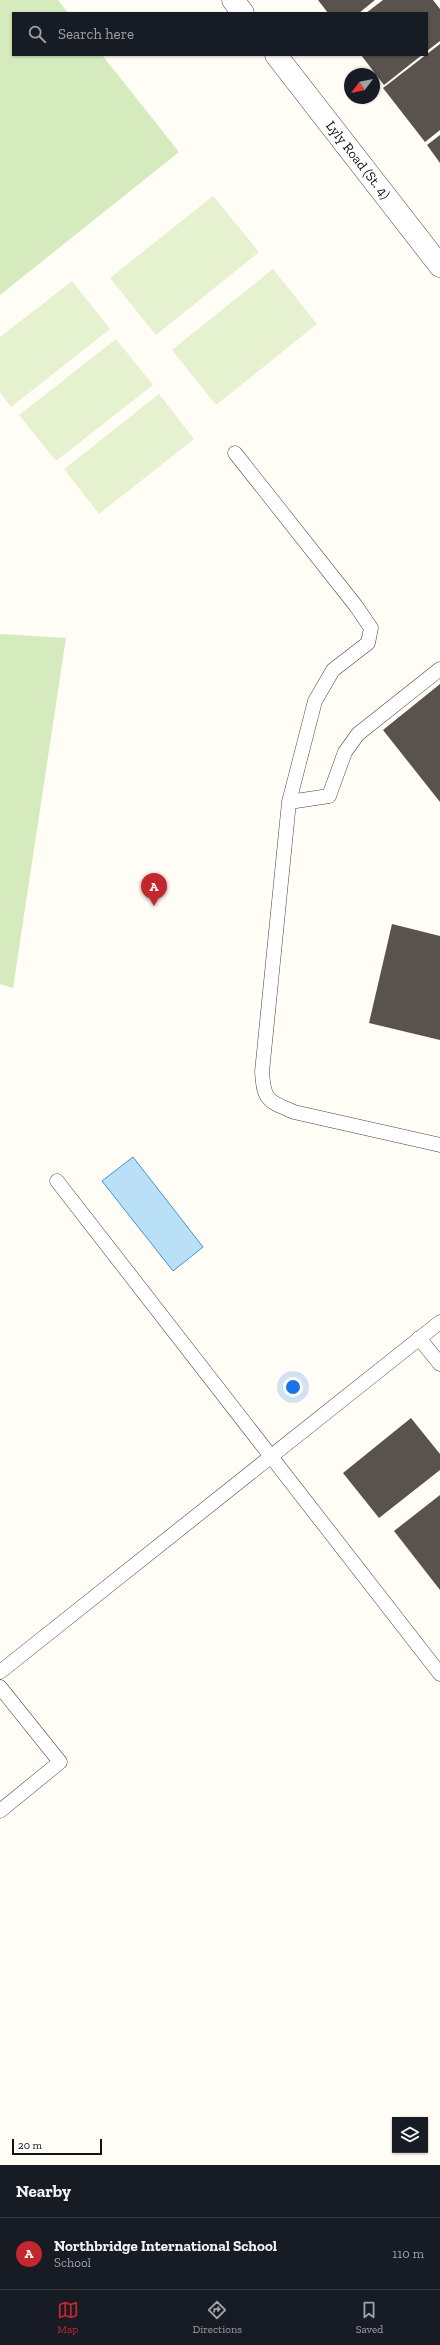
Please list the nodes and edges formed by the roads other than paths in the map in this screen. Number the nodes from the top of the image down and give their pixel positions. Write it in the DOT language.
graph roads {
  1 [pos="233,0"];
  2 [pos="242,12"];
  3 [pos="277,56"];
  4 [pos="440,266"];
  5 [pos="235,453"];
  6 [pos="440,668"];
  7 [pos="289,802"];
  8 [pos="440,1145"];
  9 [pos="57,1181"];
  10 [pos="440,1322"];
  11 [pos="419,1338"];
  12 [pos="440,1364"];
  13 [pos="271,1456"];
  14 [pos="0,1672"];
  15 [pos="440,1674"];
  16 [pos="0,1687"];
  17 [pos="0,1811"];
  1 -- 2 [label="street"];
  3 -- 4 [label="street, Lyly Road (St. 4)"];
  5 -- 7 [label="lane"];
  6 -- 7 [label="lane"];
  7 -- 8 [label="lane"];
  9 -- 13 [label="lane"];
  10 -- 11 [label="lane"];
  11 -- 12 [label="lane"];
  11 -- 13 [label="lane"];
  13 -- 14 [label="lane"];
  13 -- 15 [label="lane"];
  16 -- 17 [label="lane"];
}
